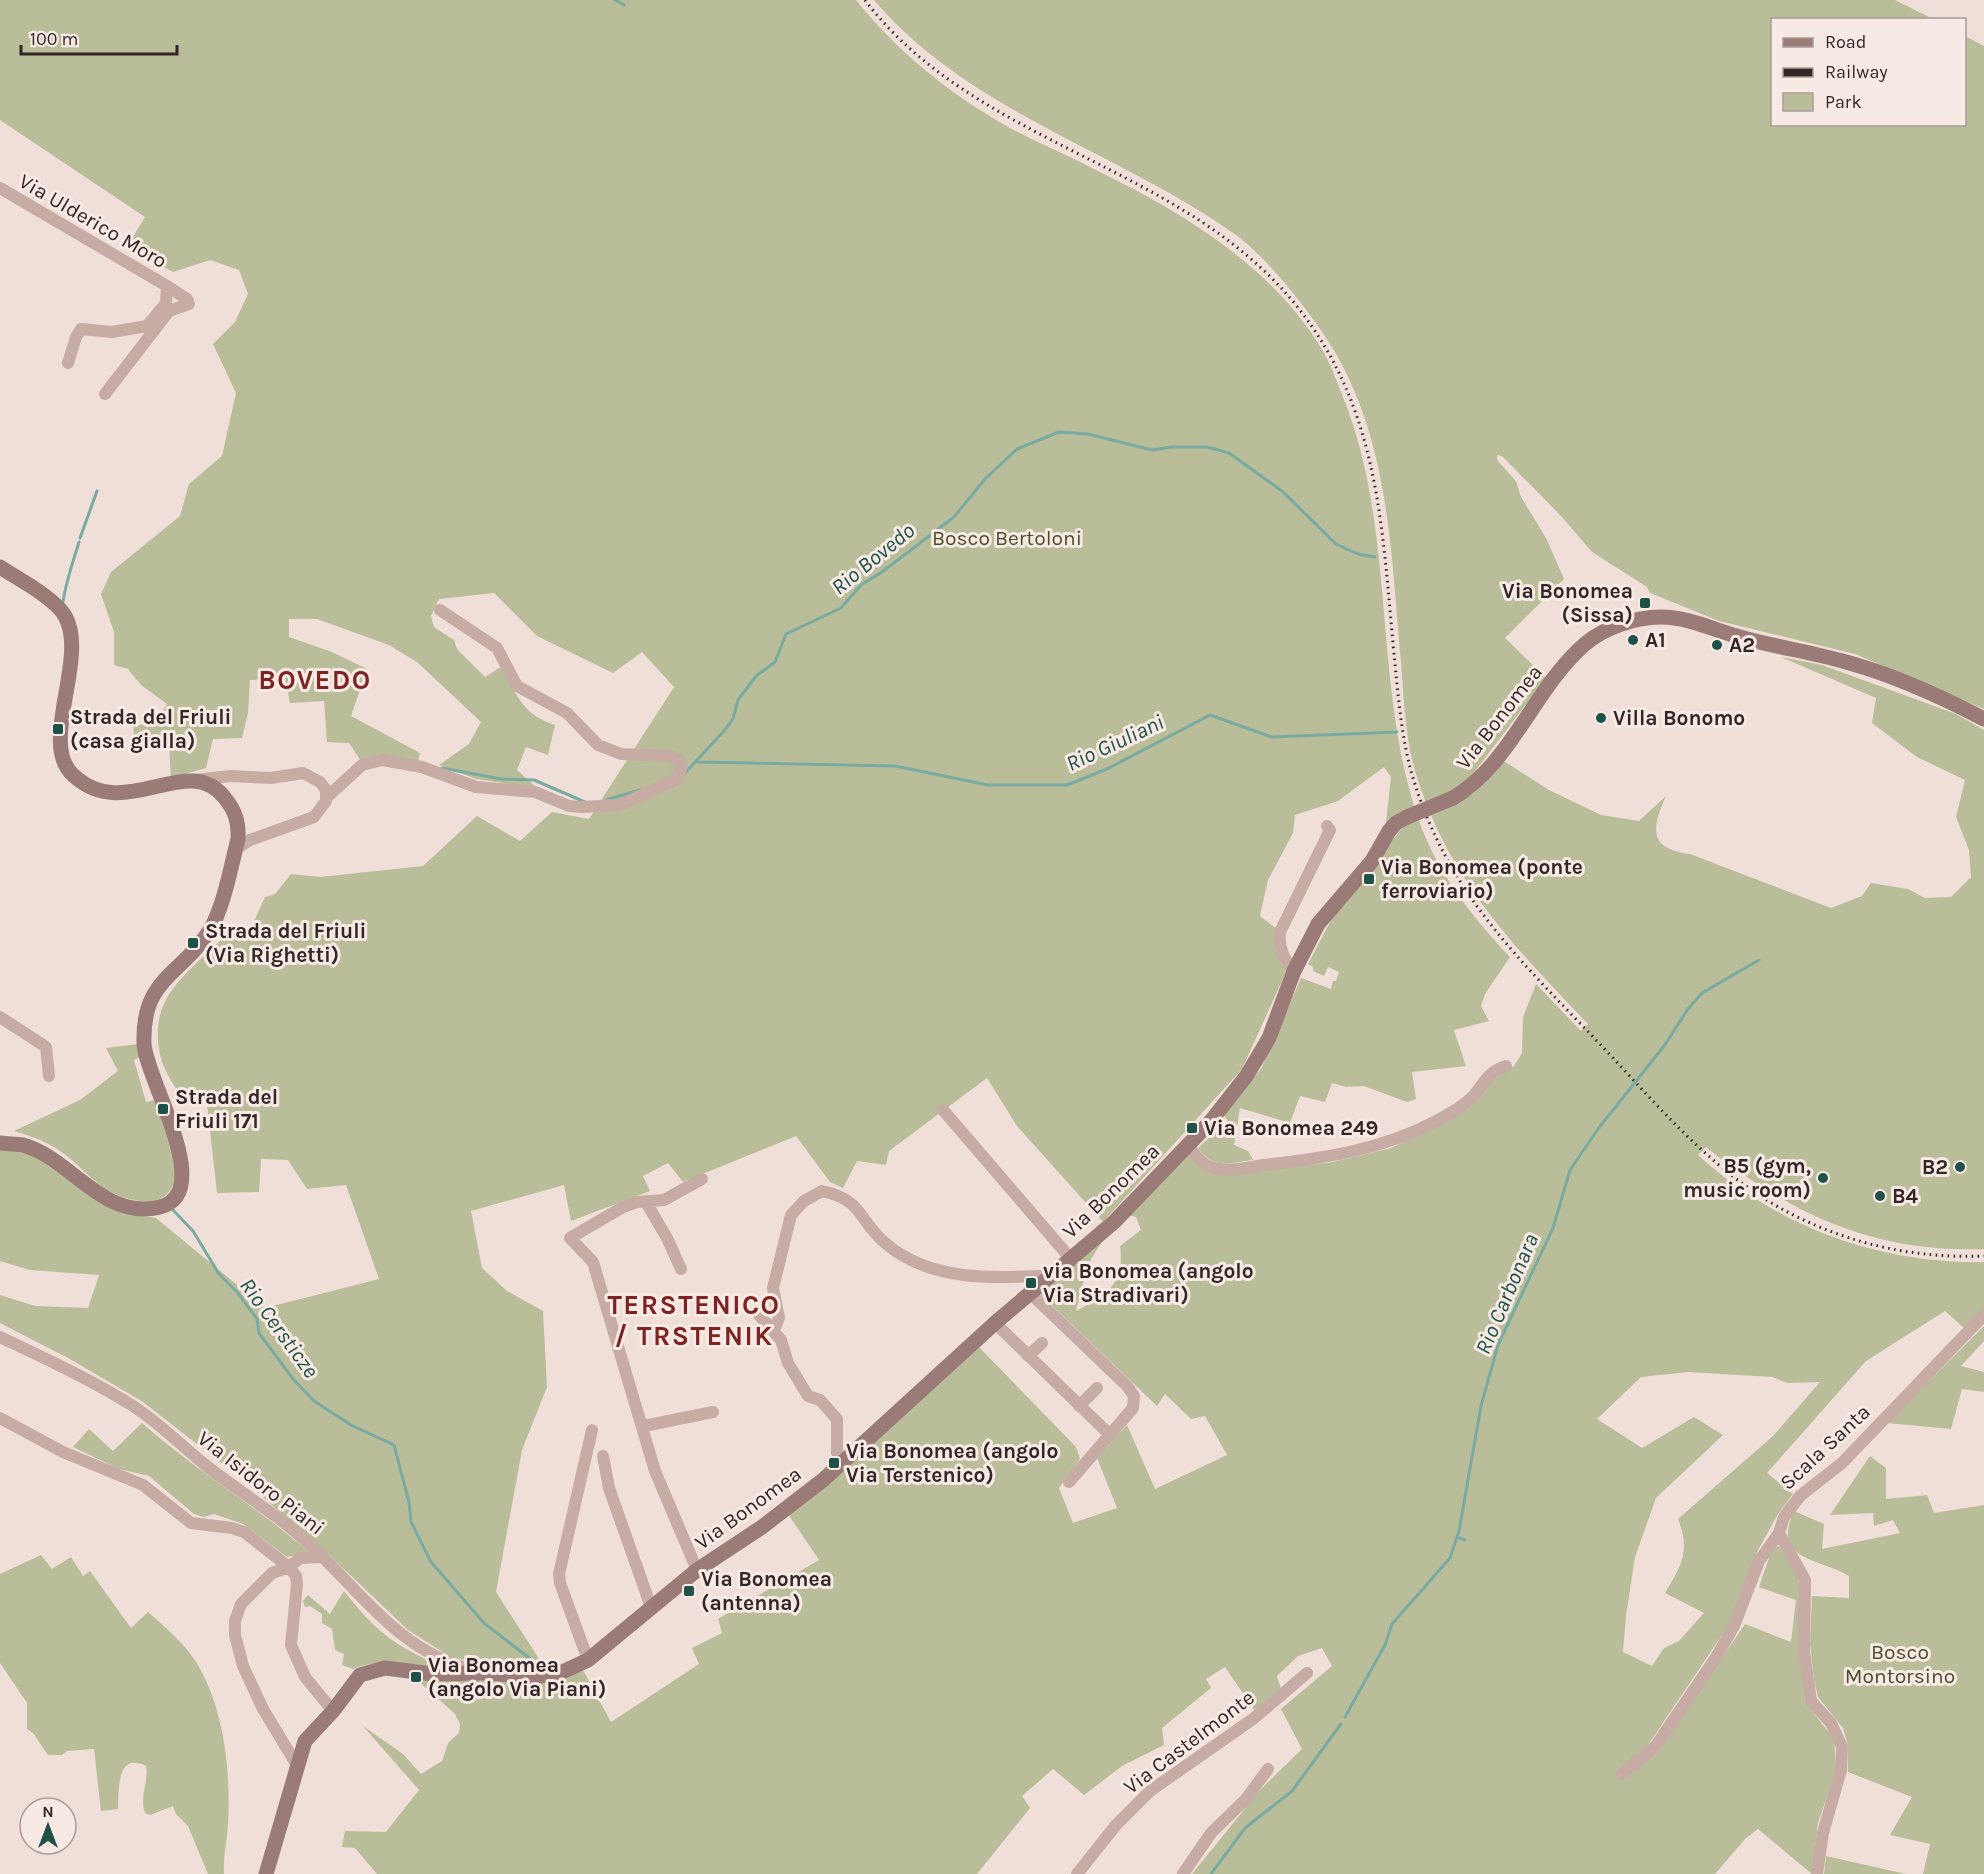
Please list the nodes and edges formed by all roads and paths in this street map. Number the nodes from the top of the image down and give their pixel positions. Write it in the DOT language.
graph roads {
  1 [pos="0,188"];
  2 [pos="167,286"];
  3 [pos="68,363"];
  4 [pos="105,393"];
  5 [pos="0,567"];
  6 [pos="440,610"];
  7 [pos="1984,720"];
  8 [pos="194,780"];
  9 [pos="326,798"];
  10 [pos="1327,826"];
  11 [pos="236,849"];
  12 [pos="1294,971"];
  13 [pos="0,1017"];
  14 [pos="1506,1066"];
  15 [pos="50,1076"];
  16 [pos="944,1110"];
  17 [pos="0,1143"];
  18 [pos="1188,1144"];
  19 [pos="702,1179"];
  20 [pos="646,1202"];
  21 [pos="1071,1259"];
  22 [pos="681,1269"];
  23 [pos="1052,1275"];
  24 [pos="1031,1294"];
  25 [pos="759,1315"];
  26 [pos="1984,1316"];
  27 [pos="995,1323"];
  28 [pos="774,1330"];
  29 [pos="0,1337"];
  30 [pos="1042,1343"];
  31 [pos="1028,1356"];
  32 [pos="1097,1388"];
  33 [pos="1079,1406"];
  34 [pos="713,1412"];
  35 [pos="0,1418"];
  36 [pos="644,1426"];
  37 [pos="592,1430"];
  38 [pos="1109,1434"];
  39 [pos="603,1456"];
  40 [pos="841,1462"];
  41 [pos="1069,1482"];
  42 [pos="1779,1533"];
  43 [pos="321,1557"];
  44 [pos="289,1567"];
  45 [pos="697,1570"];
  46 [pos="651,1607"];
  47 [pos="588,1660"];
  48 [pos="485,1673"];
  49 [pos="1307,1673"];
  50 [pos="333,1710"];
  51 [pos="298,1767"];
  52 [pos="1268,1769"];
  53 [pos="1622,1774"];
  54 [pos="1818,1870"];
  55 [pos="266,1874"];
  56 [pos="1077,1874"];
  57 [pos="1183,1874"];
  1 -- 2 [label="street, Via Ulderico Moro"];
  2 -- 3 [label="street, Via Ulderico Moro"];
  2 -- 4 [label="street, Via Ulderico Moro"];
  5 -- 8 [label="street"];
  6 -- 9 [label="street"];
  7 -- 12 [label="street, Via Bonomea, bridge"];
  8 -- 9 [label="street"];
  8 -- 11 [label="street"];
  9 -- 11 [label="street"];
  10 -- 12 [label="street"];
  11 -- 17 [label="street"];
  12 -- 18 [label="street, Via Bonomea"];
  13 -- 15 [label="street"];
  14 -- 18 [label="street"];
  16 -- 21 [label="street"];
  18 -- 21 [label="street, Via Bonomea"];
  19 -- 20 [label="street"];
  20 -- 22 [label="street"];
  20 -- 36 [label="street"];
  21 -- 23 [label="street, Via Bonomea"];
  23 -- 24 [label="street, Via Bonomea"];
  23 -- 28 [label="street"];
  24 -- 27 [label="street, Via Bonomea"];
  24 -- 38 [label="street"];
  25 -- 28 [label="street"];
  26 -- 42 [label="street, Scala Santa"];
  27 -- 31 [label="street"];
  27 -- 40 [label="street, Via Bonomea"];
  28 -- 40 [label="street"];
  29 -- 43 [label="street, Via Isidoro Piani"];
  30 -- 31 [label="street"];
  31 -- 33 [label="street"];
  32 -- 33 [label="street"];
  33 -- 38 [label="street"];
  34 -- 36 [label="street"];
  35 -- 44 [label="street"];
  36 -- 45 [label="street"];
  37 -- 47 [label="street"];
  38 -- 41 [label="street"];
  39 -- 46 [label="street"];
  40 -- 45 [label="street, Via Bonomea"];
  42 -- 53 [label="street, Scala Santa"];
  42 -- 54 [label="street"];
  43 -- 44 [label="street"];
  43 -- 48 [label="street, Via Isidoro Piani"];
  44 -- 50 [label="street"];
  44 -- 51 [label="street"];
  45 -- 46 [label="street, Via Bonomea"];
  46 -- 47 [label="street, Via Bonomea"];
  47 -- 48 [label="street, Via Bonomea"];
  48 -- 50 [label="street, Via Bonomea"];
  49 -- 56 [label="street, Via Castelmonte"];
  50 -- 51 [label="street, Via Bonomea"];
  51 -- 55 [label="street, Via Bonomea"];
  52 -- 57 [label="street"];
}
